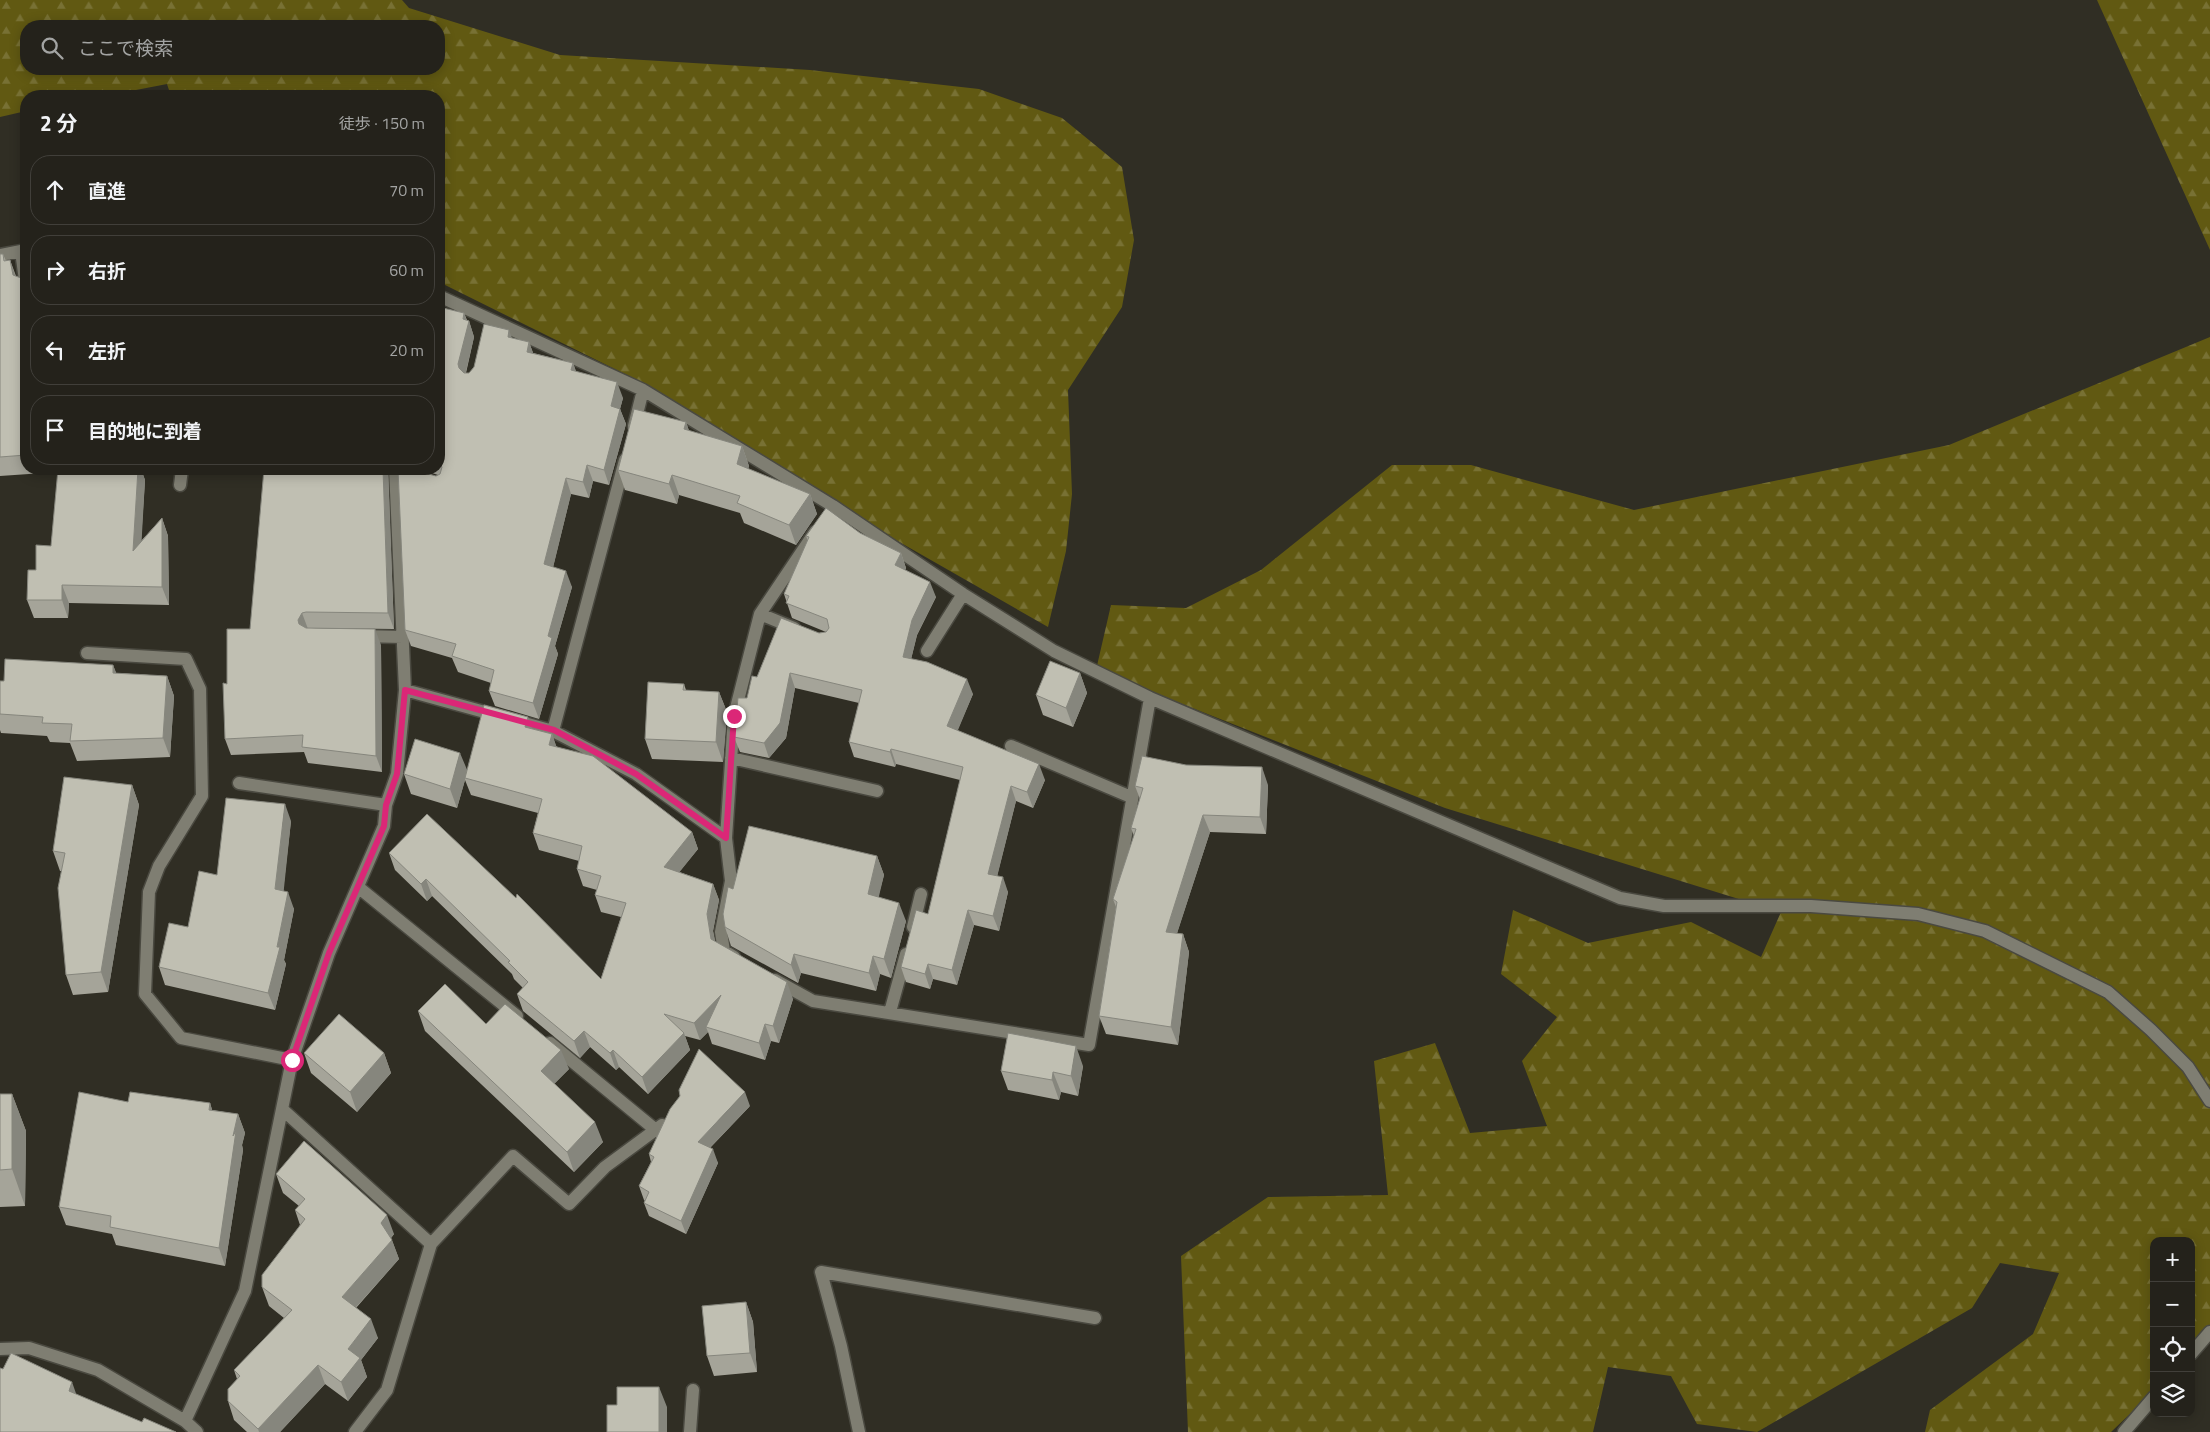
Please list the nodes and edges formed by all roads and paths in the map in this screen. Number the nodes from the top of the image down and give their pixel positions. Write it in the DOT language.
graph roads {
  1 [pos="20,251"];
  2 [pos="0,255"];
  3 [pos="445,299"];
  4 [pos="643,390"];
  5 [pos="181,475"];
  6 [pos="398,475"];
  7 [pos="180,485"];
  8 [pos="828,514"];
  9 [pos="963,594"];
  10 [pos="760,614"];
  11 [pos="810,634"];
  12 [pos="348,636"];
  13 [pos="403,636"];
  14 [pos="927,651"];
  15 [pos="88,653"];
  16 [pos="405,690"];
  17 [pos="1150,698"];
  18 [pos="554,730"];
  19 [pos="1012,746"];
  20 [pos="731,758"];
  21 [pos="239,783"];
  22 [pos="877,791"];
  23 [pos="1132,797"];
  24 [pos="386,805"];
  25 [pos="726,838"];
  26 [pos="358,887"];
  27 [pos="921,894"];
  28 [pos="748,965"];
  29 [pos="764,974"];
  30 [pos="890,1012"];
  31 [pos="526,1024"];
  32 [pos="542,1037"];
  33 [pos="292,1060"];
  34 [pos="2210,1102"];
  35 [pos="282,1109"];
  36 [pos="672,1114"];
  37 [pos="657,1131"];
  38 [pos="431,1244"];
  39 [pos="1095,1318"];
  40 [pos="2210,1332"];
  41 [pos="0,1349"];
  42 [pos="2195,1349"];
  43 [pos="693,1390"];
  44 [pos="2150,1402"];
  45 [pos="184,1421"];
  46 [pos="197,1432"];
  47 [pos="355,1432"];
  48 [pos="690,1432"];
  49 [pos="859,1432"];
  50 [pos="2124,1432"];
  1 -- 2 [label="street"];
  3 -- 4 [label="street"];
  4 -- 8 [label="street"];
  4 -- 18 [label="street"];
  5 -- 7 [label="street"];
  6 -- 13 [label="street"];
  8 -- 9 [label="street"];
  8 -- 10 [label="street"];
  9 -- 14 [label="street"];
  9 -- 17 [label="street"];
  10 -- 11 [label="street"];
  10 -- 20 [label="street"];
  12 -- 13 [label="street"];
  13 -- 16 [label="street"];
  15 -- 33 [label="street"];
  16 -- 18 [label="street"];
  16 -- 24 [label="street"];
  17 -- 23 [label="street"];
  17 -- 34 [label="street"];
  18 -- 25 [label="street"];
  19 -- 23 [label="street"];
  20 -- 22 [label="street"];
  20 -- 25 [label="street"];
  21 -- 24 [label="street"];
  23 -- 30 [label="street"];
  24 -- 26 [label="street"];
  25 -- 28 [label="street"];
  26 -- 31 [label="street"];
  26 -- 33 [label="street"];
  27 -- 30 [label="street"];
  29 -- 30 [label="street"];
  32 -- 37 [label="street"];
  33 -- 35 [label="street"];
  35 -- 38 [label="street"];
  35 -- 45 [label="street"];
  36 -- 37 [label="street"];
  37 -- 38 [label="street"];
  38 -- 47 [label="street"];
  39 -- 49 [label="street"];
  40 -- 42 [label="street"];
  41 -- 45 [label="street"];
  43 -- 48 [label="street"];
  44 -- 50 [label="street"];
  45 -- 46 [label="street"];
}
